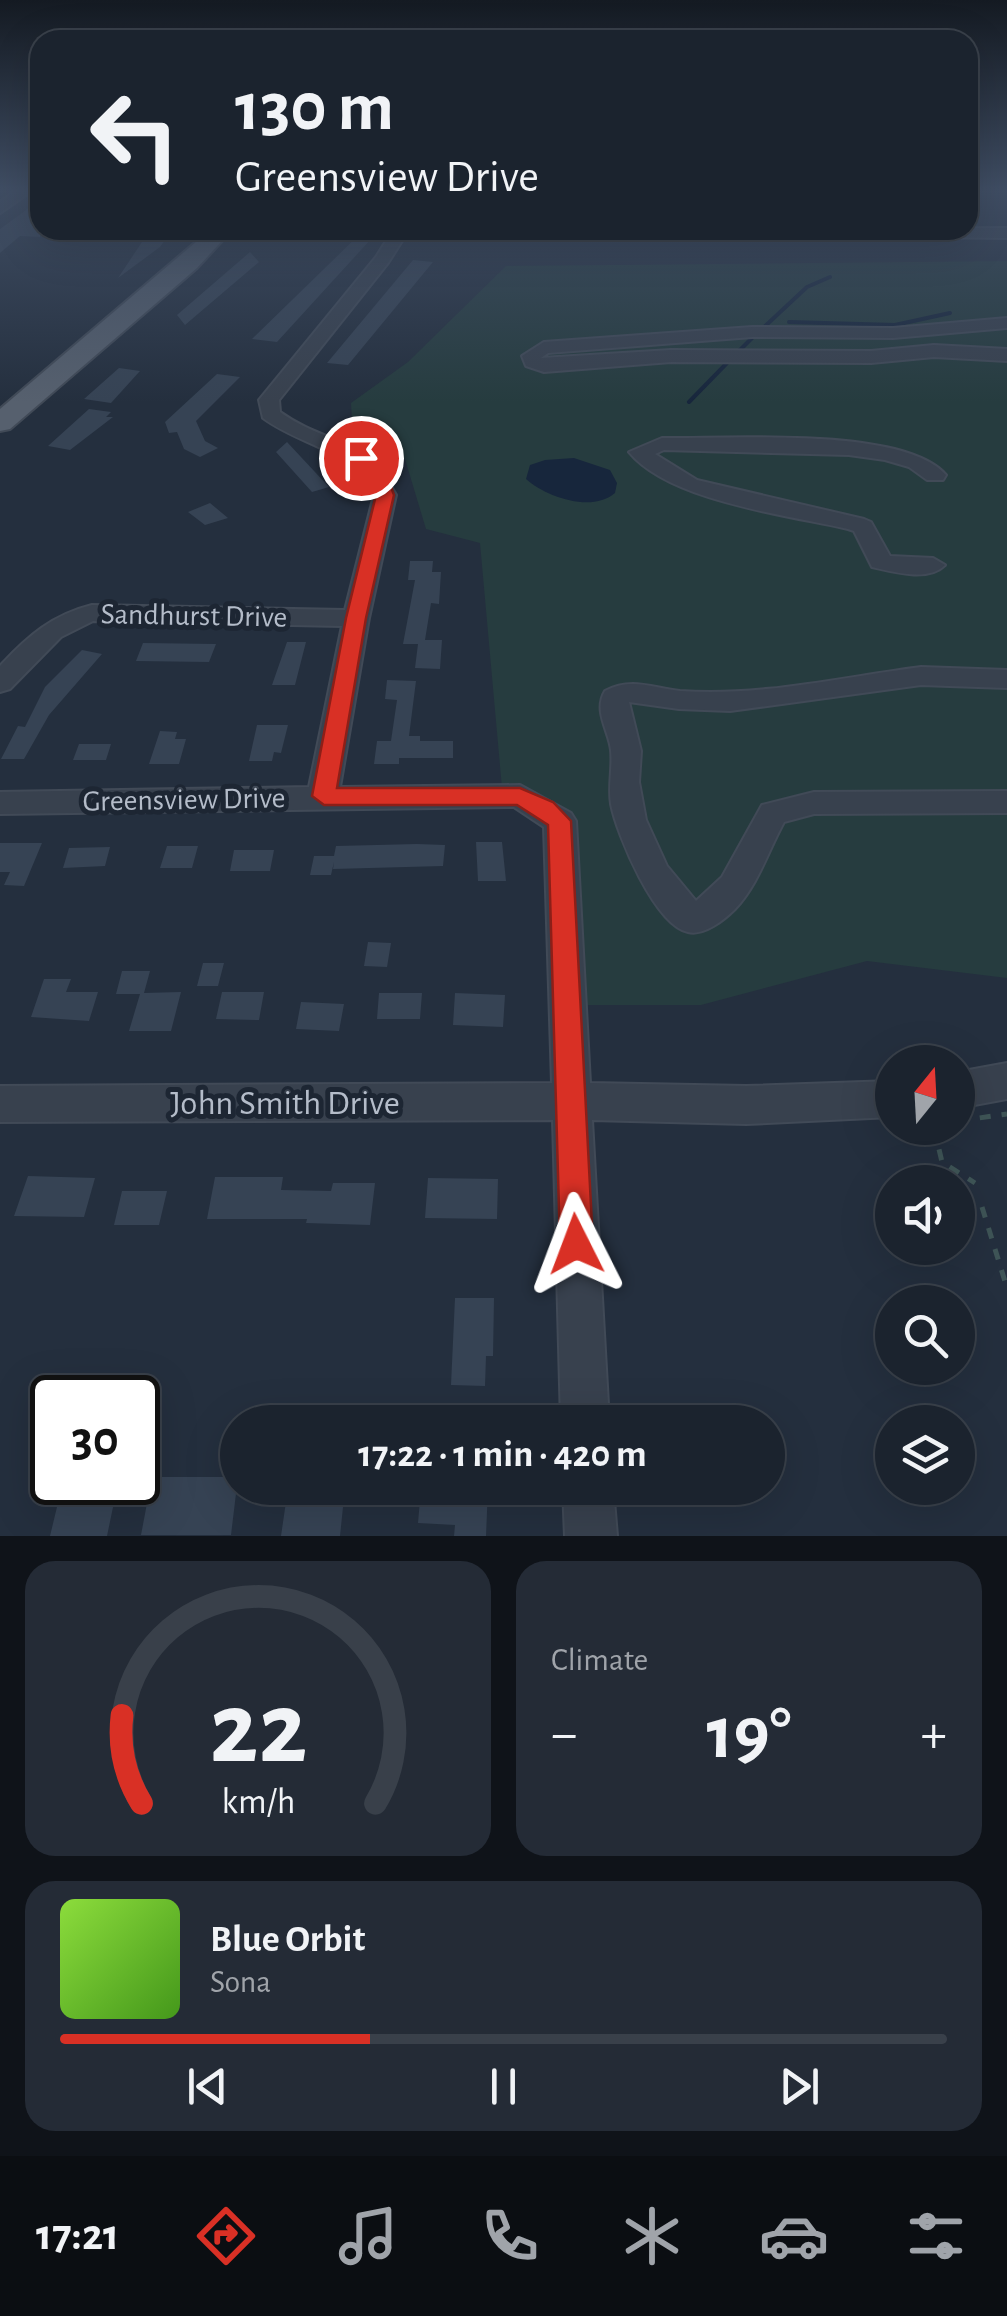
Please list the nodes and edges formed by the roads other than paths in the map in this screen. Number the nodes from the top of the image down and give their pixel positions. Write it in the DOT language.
graph roads {
  1 [pos="193,259"];
  2 [pos="383,259"];
  3 [pos="1007,323"];
  4 [pos="1007,356"];
  5 [pos="0,423"];
  6 [pos="936,475"];
  7 [pos="933,565"];
  8 [pos="356,618"];
  9 [pos="1007,679"];
  10 [pos="0,683"];
  11 [pos="324,796"];
  12 [pos="1007,802"];
  13 [pos="0,803"];
  14 [pos="1007,1081"];
  15 [pos="975,1087"];
  16 [pos="875,1100"];
  17 [pos="570,1101"];
  18 [pos="0,1104"];
  19 [pos="584,1405"];
  20 [pos="589,1505"];
  21 [pos="591,1536"];
  1 -- 5 [label="main road"];
  2 -- 8 [label="street"];
  3 -- 4 [label="street"];
  6 -- 7 [label="street"];
  8 -- 10 [label="street, Sandhurst Drive"];
  8 -- 11 [label="street"];
  9 -- 12 [label="street"];
  11 -- 13 [label="street, Greensview Drive"];
  11 -- 17 [label="street, Greensview Drive"];
  14 -- 15 [label="street"];
  16 -- 17 [label="street, John Smith Drive"];
  17 -- 18 [label="street, John Smith Drive"];
  17 -- 19 [label="street"];
  20 -- 21 [label="street"];
}
